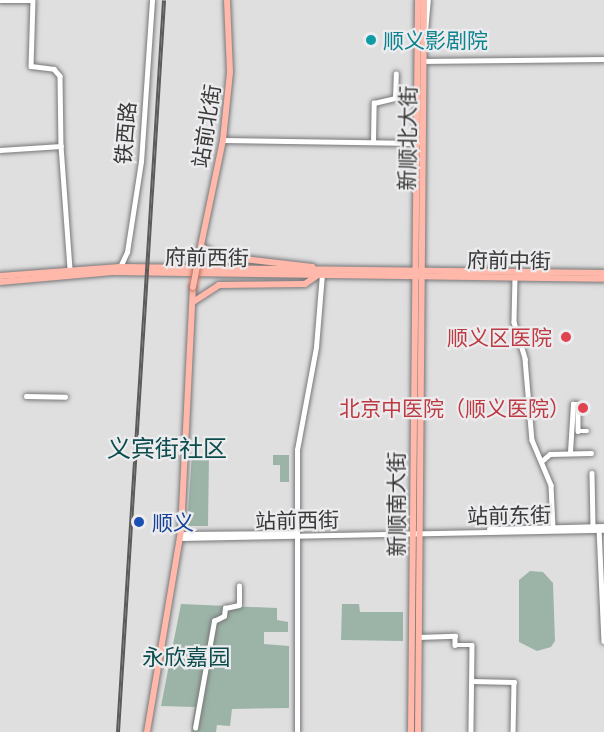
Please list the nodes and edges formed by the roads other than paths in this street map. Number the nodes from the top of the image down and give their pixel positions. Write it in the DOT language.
graph roads {
  1 [pos="152,0"];
  2 [pos="227,0"];
  3 [pos="417,0"];
  4 [pos="426,0"];
  5 [pos="0,1"];
  6 [pos="33,1"];
  7 [pos="421,34"];
  8 [pos="604,59"];
  9 [pos="421,61"];
  10 [pos="396,74"];
  11 [pos="223,140"];
  12 [pos="373,142"];
  13 [pos="417,143"];
  14 [pos="61,146"];
  15 [pos="0,150"];
  16 [pos="201,243"];
  17 [pos="120,267"];
  18 [pos="70,269"];
  19 [pos="319,273"];
  20 [pos="418,273"];
  21 [pos="604,273"];
  22 [pos="4,276"];
  23 [pos="514,277"];
  24 [pos="604,279"];
  25 [pos="0,283"];
  26 [pos="192,307"];
  27 [pos="26,396"];
  28 [pos="65,398"];
  29 [pos="587,431"];
  30 [pos="570,452"];
  31 [pos="591,453"];
  32 [pos="543,459"];
  33 [pos="592,473"];
  34 [pos="600,527"];
  35 [pos="553,528"];
  36 [pos="416,532"];
  37 [pos="180,534"];
  38 [pos="297,534"];
  39 [pos="239,586"];
  40 [pos="418,637"];
  41 [pos="604,641"];
  42 [pos="471,681"];
  43 [pos="195,728"];
  44 [pos="147,732"];
  45 [pos="297,732"];
  46 [pos="411,732"];
  47 [pos="418,732"];
  48 [pos="471,732"];
  49 [pos="513,732"];
  1 -- 17 [label="street, 铁西路"];
  2 -- 11 [label="main road, 站前北街"];
  3 -- 7 [label="main road, 新顺北大街"];
  4 -- 7 [label="main road, 新顺北大街"];
  5 -- 6 [label="street"];
  6 -- 14 [label="street"];
  7 -- 9 [label="main road, 新顺北大街"];
  8 -- 9 [label="street"];
  9 -- 13 [label="main road, 新顺北大街"];
  9 -- 20 [label="main road, 新顺北大街"];
  10 -- 12 [label="street"];
  11 -- 12 [label="street"];
  11 -- 16 [label="main road, 站前北街"];
  12 -- 13 [label="street"];
  13 -- 20 [label="main road, 新顺北大街"];
  14 -- 15 [label="street"];
  14 -- 18 [label="street"];
  16 -- 19 [label="main road"];
  16 -- 26 [label="main road, 站前北街, bridge"];
  17 -- 18 [label="main road, 府前西街"];
  17 -- 19 [label="main road, 府前西街"];
  18 -- 22 [label="main road, 府前西街"];
  19 -- 20 [label="main road, 府前西街"];
  19 -- 22 [label="main road, 府前西街"];
  19 -- 26 [label="main road"];
  19 -- 38 [label="street"];
  20 -- 21 [label="main road, 府前中街"];
  20 -- 23 [label="main road, 府前中街"];
  20 -- 36 [label="main road, 新顺南大街"];
  22 -- 25 [label="main road, 府前西街"];
  23 -- 24 [label="main road, 府前中街"];
  23 -- 32 [label="street"];
  26 -- 37 [label="main road"];
  27 -- 28 [label="street"];
  29 -- 30 [label="street"];
  30 -- 31 [label="street"];
  30 -- 32 [label="street"];
  32 -- 35 [label="street"];
  33 -- 34 [label="street"];
  34 -- 35 [label="street, 站前东街"];
  34 -- 36 [label="street, 站前东街"];
  34 -- 41 [label="street"];
  35 -- 36 [label="street, 站前东街"];
  36 -- 38 [label="street, 站前西街"];
  36 -- 40 [label="main road, 新顺南大街"];
  36 -- 46 [label="main road, 新顺南大街"];
  37 -- 38 [label="street, 站前西街"];
  37 -- 44 [label="main road"];
  38 -- 45 [label="street"];
  39 -- 43 [label="street"];
  40 -- 42 [label="street"];
  40 -- 47 [label="main road, 新顺南大街"];
  42 -- 48 [label="street"];
  42 -- 49 [label="street"];
}
